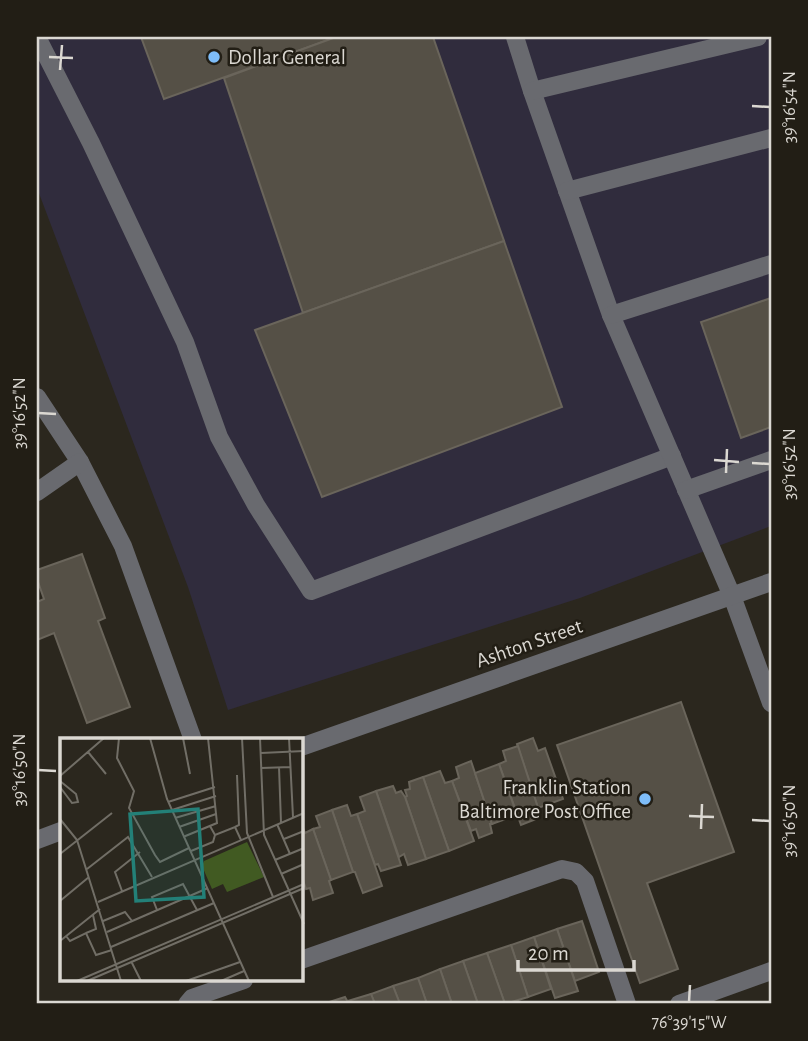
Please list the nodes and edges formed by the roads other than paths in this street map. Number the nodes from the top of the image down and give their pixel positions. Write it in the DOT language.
graph roads {
  1 [pos="37,37"];
  2 [pos="515,37"];
  3 [pos="758,37"];
  4 [pos="532,92"];
  5 [pos="771,138"];
  6 [pos="567,191"];
  7 [pos="771,264"];
  8 [pos="611,315"];
  9 [pos="37,397"];
  10 [pos="672,456"];
  11 [pos="771,460"];
  12 [pos="80,462"];
  13 [pos="686,490"];
  14 [pos="37,492"];
  15 [pos="771,582"];
  16 [pos="732,596"];
  17 [pos="771,703"];
  18 [pos="192,738"];
  19 [pos="303,746"];
  20 [pos="60,831"];
  21 [pos="37,840"];
  22 [pos="303,959"];
  23 [pos="771,971"];
  24 [pos="238,982"];
  25 [pos="187,1004"];
  26 [pos="627,1004"];
  27 [pos="679,1004"];
  1 -- 10 [label="street"];
  2 -- 4 [label="street"];
  3 -- 4 [label="street"];
  4 -- 6 [label="street"];
  5 -- 6 [label="street"];
  6 -- 8 [label="street"];
  7 -- 8 [label="street"];
  8 -- 10 [label="street"];
  9 -- 12 [label="street"];
  10 -- 13 [label="street"];
  11 -- 13 [label="street"];
  12 -- 14 [label="street"];
  12 -- 18 [label="street"];
  13 -- 16 [label="street"];
  15 -- 16 [label="street, Ashton Street"];
  16 -- 17 [label="street"];
  16 -- 19 [label="street, Ashton Street"];
  20 -- 21 [label="street"];
  22 -- 26 [label="street"];
  23 -- 27 [label="street"];
  24 -- 25 [label="street"];
}
